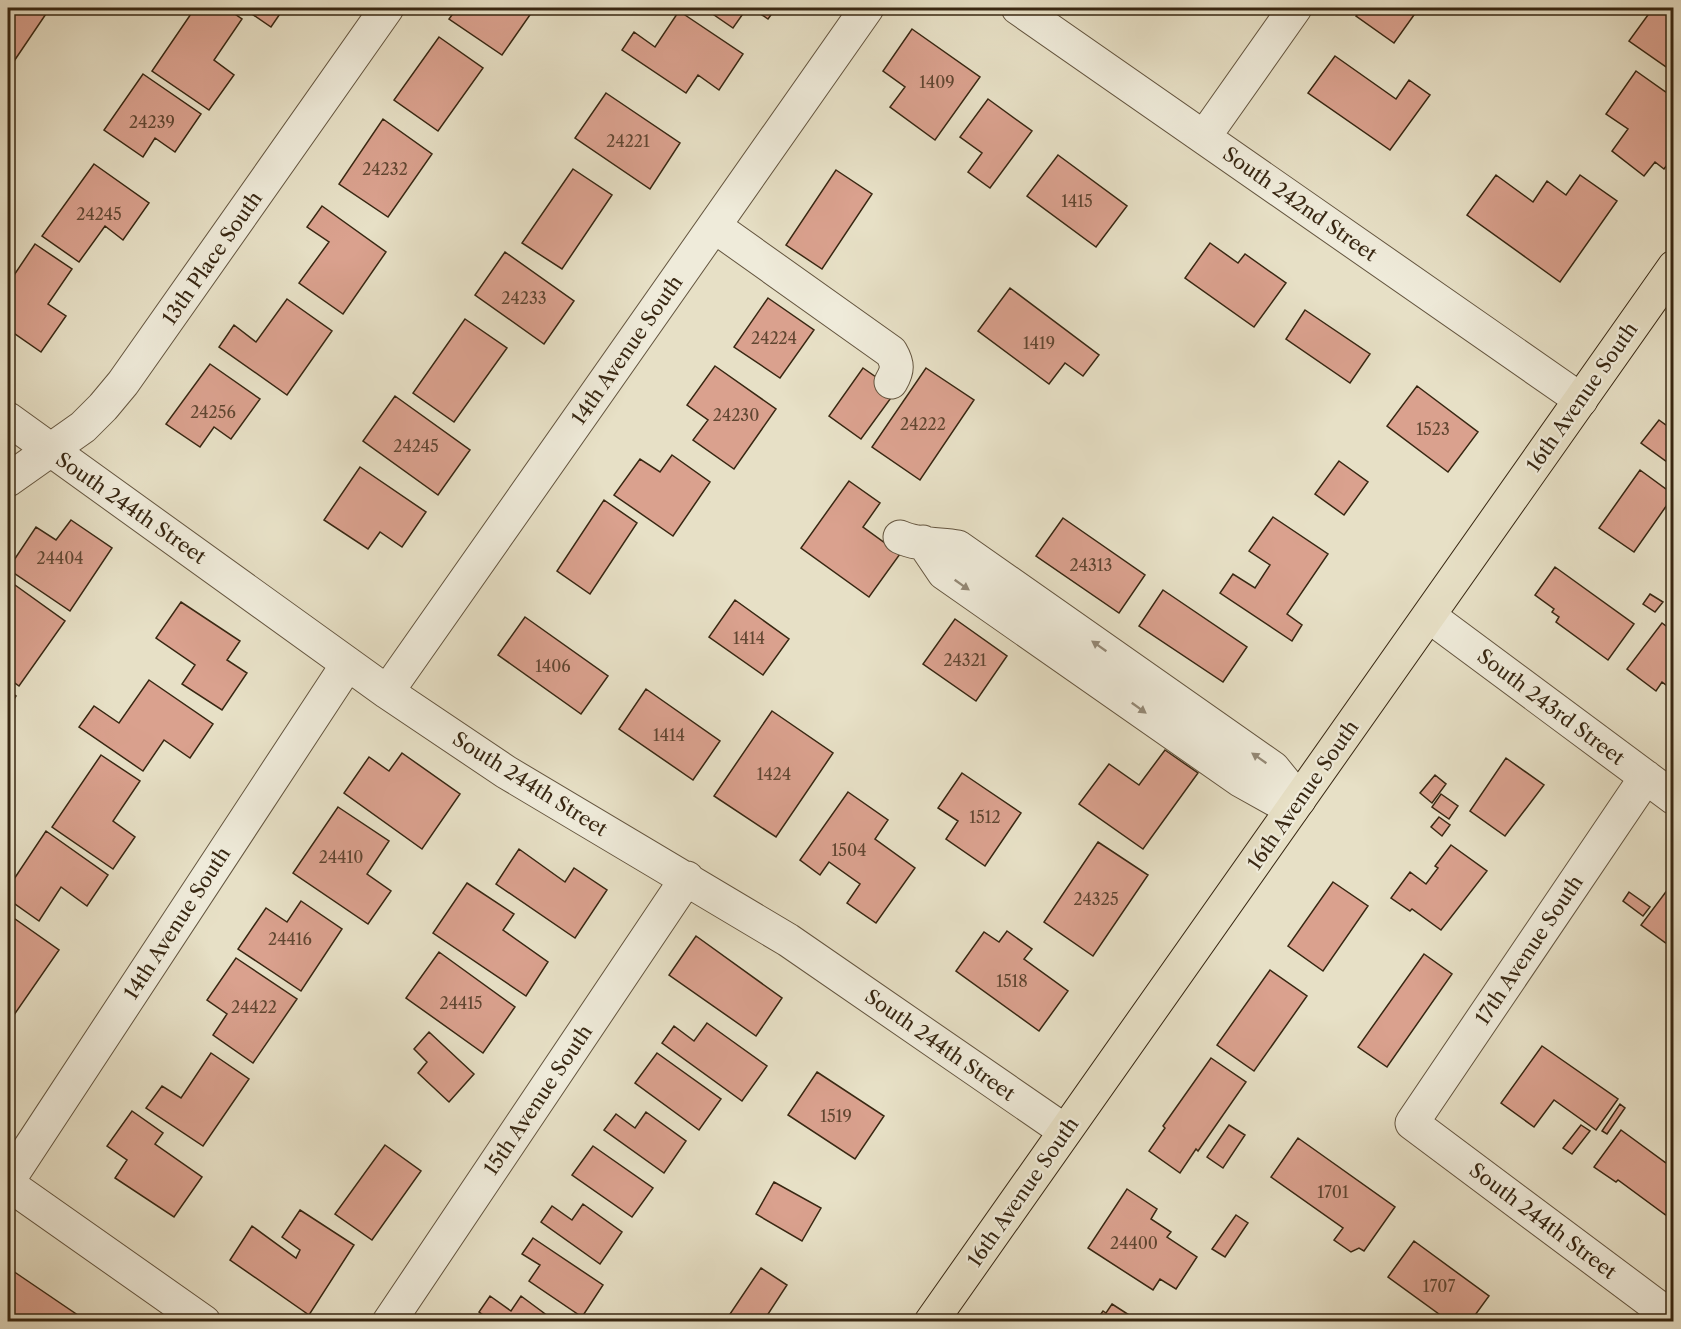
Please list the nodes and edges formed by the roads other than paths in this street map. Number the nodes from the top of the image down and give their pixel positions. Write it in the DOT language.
graph roads {
  1 [pos="387,8"];
  2 [pos="867,8"];
  3 [pos="1018,8"];
  4 [pos="1295,8"];
  5 [pos="1204,137"];
  6 [pos="714,226"];
  7 [pos="1674,267"];
  8 [pos="891,382"];
  9 [pos="1581,400"];
  10 [pos="8,419"];
  11 [pos="51,451"];
  12 [pos="8,480"];
  13 [pos="911,540"];
  14 [pos="1428,616"];
  15 [pos="347,665"];
  16 [pos="387,693"];
  17 [pos="1646,777"];
  18 [pos="1674,798"];
  19 [pos="1295,805"];
  20 [pos="687,878"];
  21 [pos="1412,1123"];
  22 [pos="1065,1131"];
  23 [pos="8,1183"];
  24 [pos="1674,1319"];
  25 [pos="204,1322"];
  26 [pos="389,1322"];
  27 [pos="931,1322"];
  1 -- 11 [label="street, 13th Place South"];
  2 -- 6 [label="street, 14th Avenue South"];
  3 -- 5 [label="street, South 242nd Street"];
  4 -- 5 [label="street"];
  5 -- 9 [label="street, South 242nd Street"];
  6 -- 8 [label="street"];
  6 -- 16 [label="street, 14th Avenue South"];
  7 -- 9 [label="main road, 16th Avenue South"];
  9 -- 14 [label="main road, 16th Avenue South"];
  10 -- 11 [label="street, South 244th Street"];
  11 -- 12 [label="street, 13th Place South"];
  11 -- 15 [label="street, South 244th Street"];
  13 -- 19 [label="street"];
  14 -- 17 [label="street, South 243rd Street"];
  14 -- 19 [label="main road, 16th Avenue South"];
  15 -- 16 [label="street, South 244th Street"];
  15 -- 23 [label="street, 14th Avenue South"];
  16 -- 20 [label="street, South 244th Street"];
  17 -- 18 [label="street, South 243rd Street"];
  17 -- 21 [label="street, 17th Avenue South"];
  19 -- 22 [label="main road, 16th Avenue South"];
  20 -- 22 [label="street, South 244th Street"];
  20 -- 26 [label="street, 15th Avenue South"];
  21 -- 24 [label="street, South 244th Street"];
  22 -- 27 [label="main road, 16th Avenue South"];
  23 -- 25 [label="street"];
}
